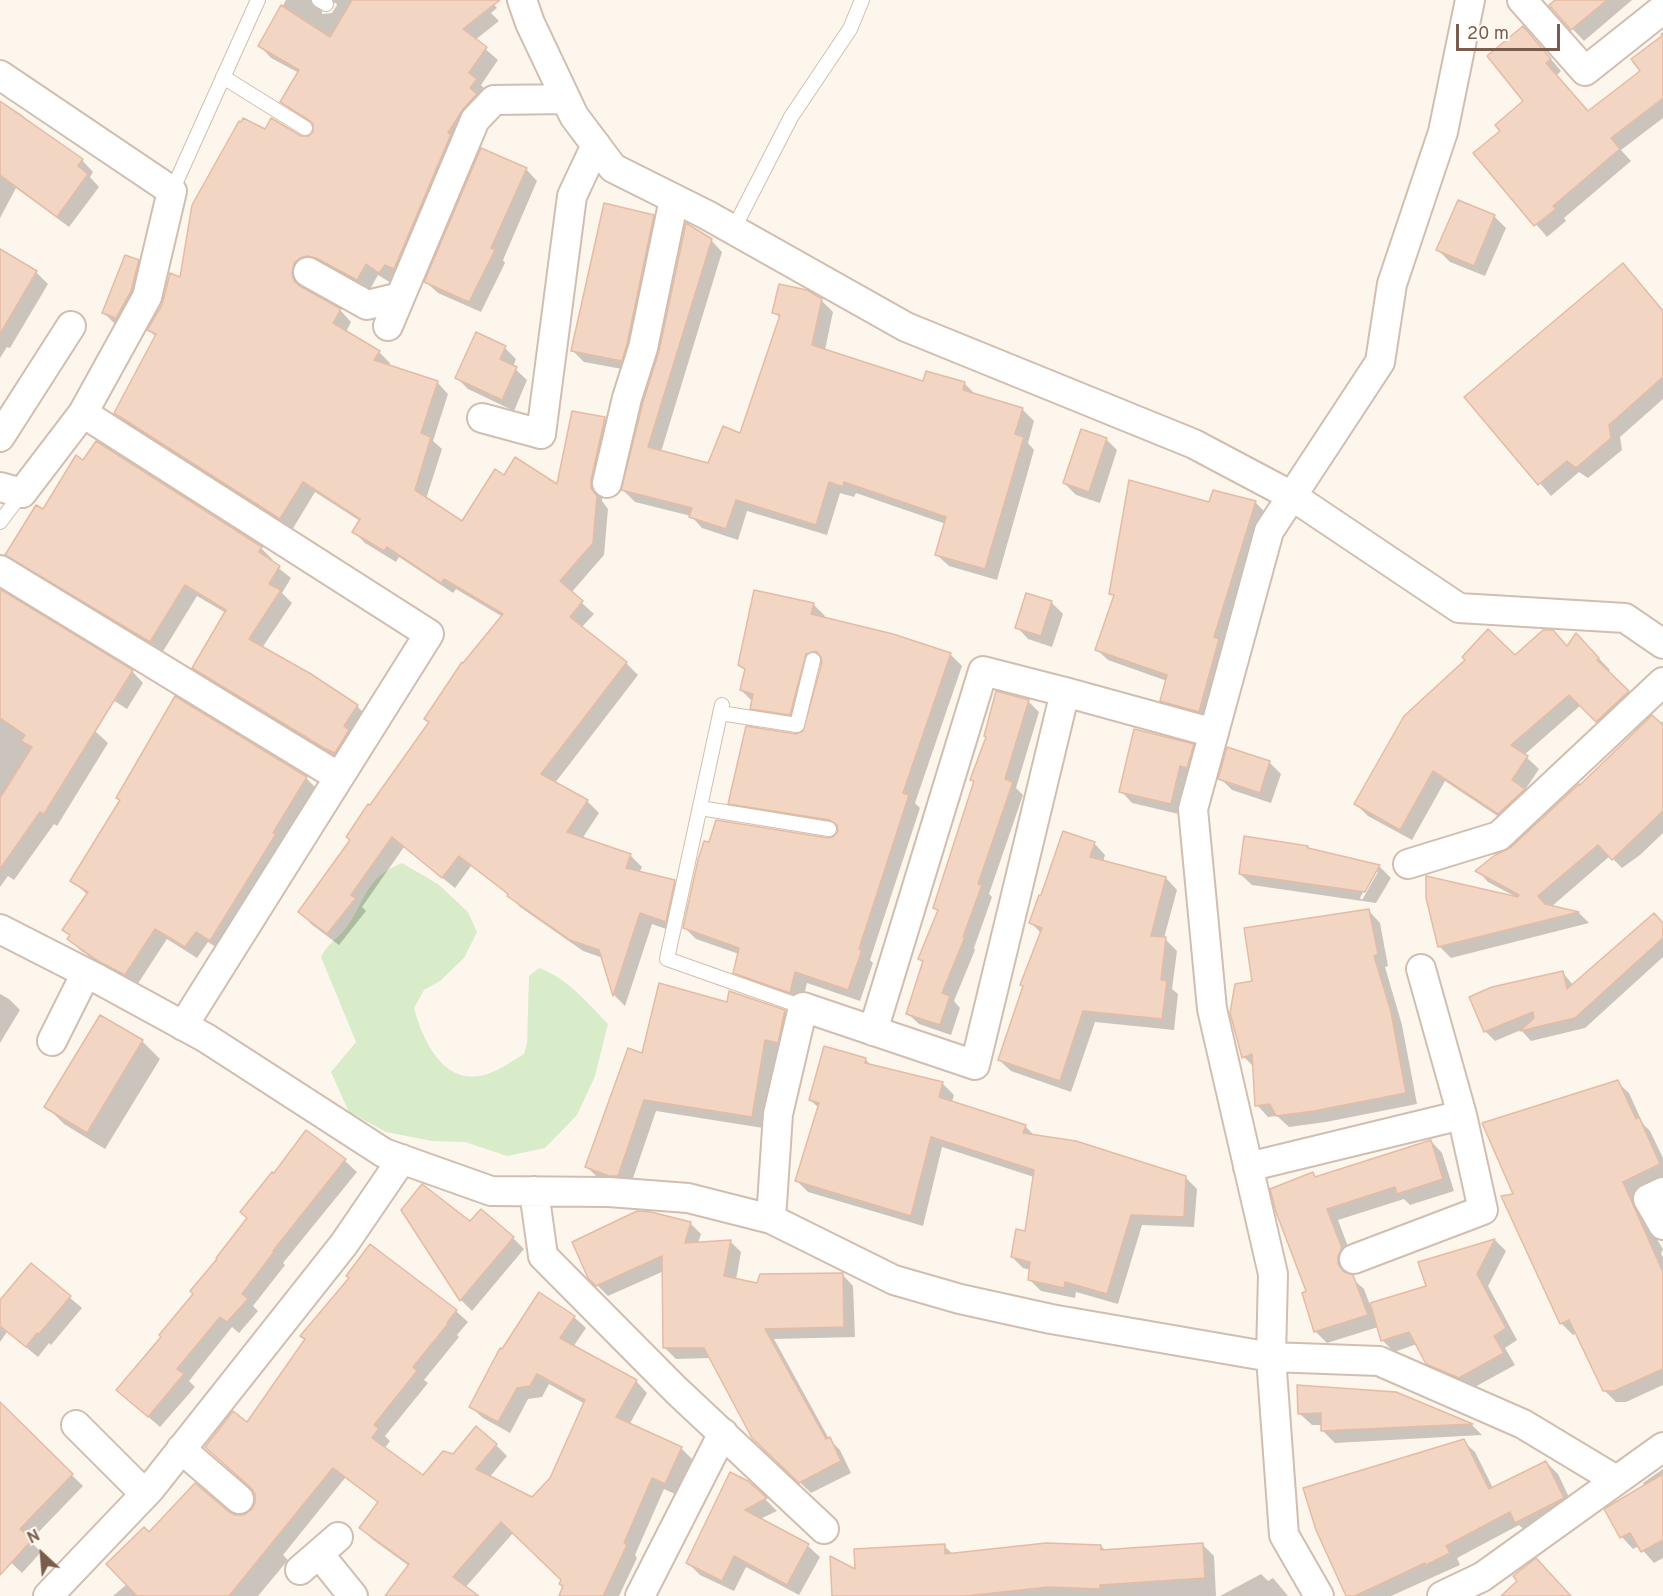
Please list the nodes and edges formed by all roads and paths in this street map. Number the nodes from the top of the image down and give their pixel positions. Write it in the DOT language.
graph roads {
  1 [pos="258,0"];
  2 [pos="522,0"];
  3 [pos="862,0"];
  4 [pos="1470,0"];
  5 [pos="1522,0"];
  6 [pos="1663,9"];
  7 [pos="0,75"];
  8 [pos="224,77"];
  9 [pos="566,99"];
  10 [pos="305,128"];
  11 [pos="596,146"];
  12 [pos="172,191"];
  13 [pos="674,199"];
  14 [pos="733,230"];
  15 [pos="308,272"];
  16 [pos="400,297"];
  17 [pos="71,326"];
  18 [pos="388,326"];
  19 [pos="83,413"];
  20 [pos="482,418"];
  21 [pos="0,437"];
  22 [pos="607,483"];
  23 [pos="11,490"];
  24 [pos="1292,496"];
  25 [pos="0,522"];
  26 [pos="0,570"];
  27 [pos="1663,644"];
  28 [pos="813,660"];
  29 [pos="1663,682"];
  30 [pos="1065,692"];
  31 [pos="1214,733"];
  32 [pos="339,777"];
  33 [pos="700,808"];
  34 [pos="829,830"];
  35 [pos="1408,864"];
  36 [pos="0,929"];
  37 [pos="1421,969"];
  38 [pos="86,973"];
  39 [pos="803,1007"];
  40 [pos="183,1026"];
  41 [pos="873,1030"];
  42 [pos="52,1041"];
  43 [pos="1462,1115"];
  44 [pos="402,1160"];
  45 [pos="1248,1167"];
  46 [pos="534,1191"];
  47 [pos="1663,1192"];
  48 [pos="771,1219"];
  49 [pos="1663,1225"];
  50 [pos="1354,1259"];
  51 [pos="1271,1357"];
  52 [pos="76,1425"];
  53 [pos="723,1433"];
  54 [pos="1663,1447"];
  55 [pos="182,1449"];
  56 [pos="1616,1480"];
  57 [pos="145,1494"];
  58 [pos="239,1499"];
  59 [pos="824,1529"];
  60 [pos="319,1554"];
  61 [pos="48,1596"];
  62 [pos="353,1596"];
  63 [pos="640,1596"];
  64 [pos="1320,1596"];
  65 [pos="1442,1596"];
  1 -- 8 [label="lane"];
  2 -- 9 [label="street"];
  3 -- 14 [label="lane"];
  4 -- 24 [label="street"];
  5 -- 6 [label="street"];
  7 -- 12 [label="street"];
  8 -- 10 [label="lane"];
  8 -- 12 [label="lane"];
  9 -- 11 [label="street"];
  9 -- 16 [label="street"];
  11 -- 13 [label="street"];
  11 -- 20 [label="street"];
  12 -- 19 [label="street"];
  13 -- 14 [label="street"];
  13 -- 22 [label="street"];
  14 -- 24 [label="street"];
  15 -- 16 [label="street"];
  16 -- 18 [label="street"];
  17 -- 21 [label="street"];
  19 -- 23 [label="street"];
  19 -- 32 [label="street"];
  23 -- 25 [label="lane"];
  24 -- 27 [label="street"];
  24 -- 31 [label="street"];
  26 -- 32 [label="street"];
  28 -- 33 [label="lane"];
  29 -- 35 [label="street"];
  30 -- 31 [label="street"];
  30 -- 41 [label="street"];
  30 -- 41 [label="street"];
  31 -- 45 [label="street"];
  32 -- 40 [label="street"];
  33 -- 34 [label="lane"];
  33 -- 39 [label="lane"];
  36 -- 38 [label="street"];
  37 -- 43 [label="street"];
  38 -- 40 [label="street"];
  38 -- 42 [label="street"];
  39 -- 41 [label="street"];
  39 -- 48 [label="street"];
  40 -- 44 [label="street"];
  43 -- 45 [label="street"];
  43 -- 50 [label="street"];
  44 -- 46 [label="street"];
  44 -- 55 [label="street"];
  45 -- 51 [label="street"];
  46 -- 48 [label="street"];
  46 -- 53 [label="street"];
  47 -- 49 [label="street"];
  48 -- 51 [label="street"];
  51 -- 56 [label="street"];
  51 -- 64 [label="street"];
  52 -- 57 [label="street"];
  53 -- 59 [label="street"];
  53 -- 63 [label="street"];
  54 -- 56 [label="street"];
  55 -- 57 [label="street"];
  55 -- 58 [label="street"];
  56 -- 65 [label="street"];
  57 -- 61 [label="street"];
  60 -- 62 [label="street"];
}
